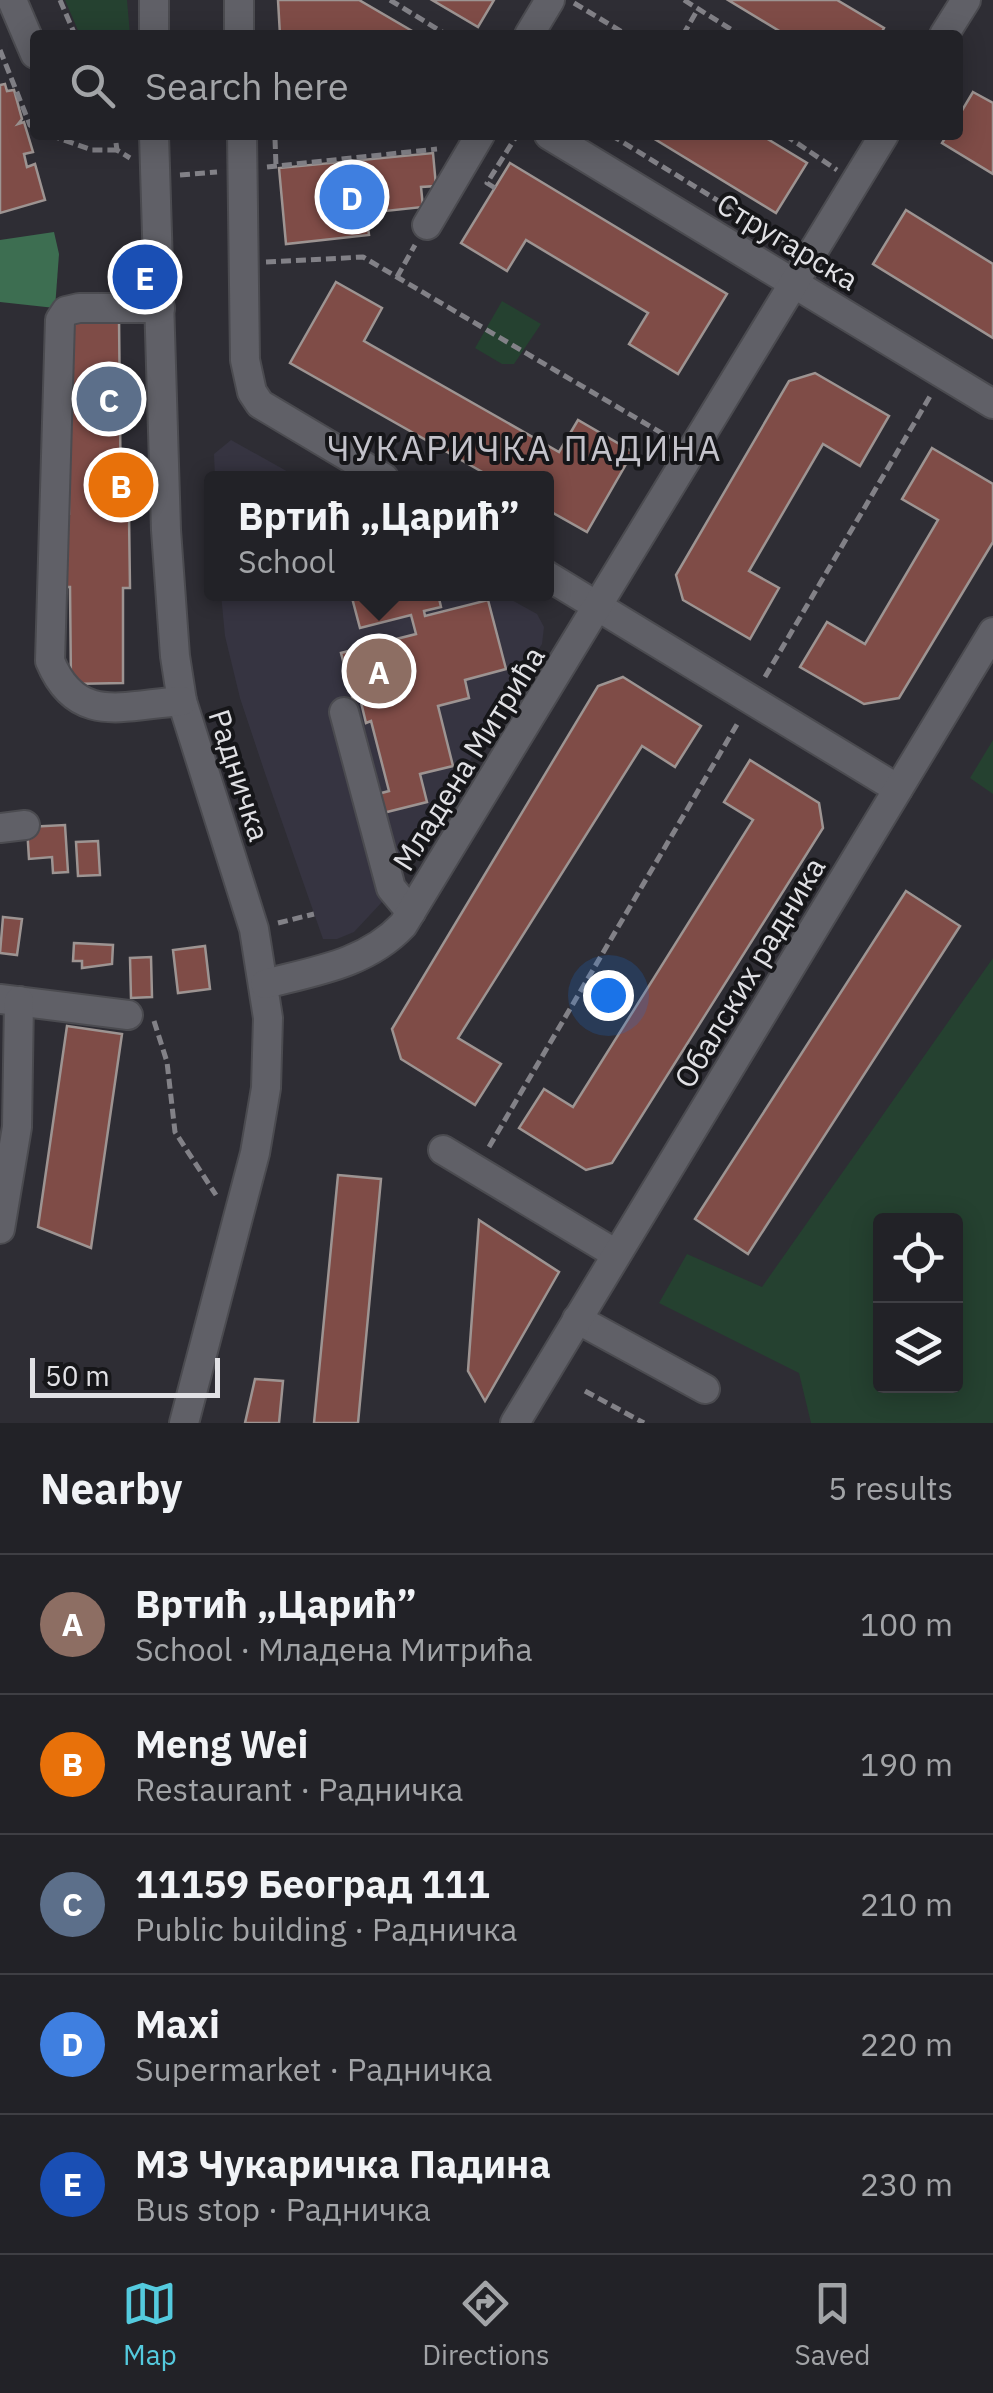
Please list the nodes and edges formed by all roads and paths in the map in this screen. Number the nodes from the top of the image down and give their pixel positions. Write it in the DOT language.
graph roads {
  1 [pos="12,0"];
  2 [pos="60,0"];
  3 [pos="154,0"];
  4 [pos="239,0"];
  5 [pos="390,0"];
  6 [pos="550,0"];
  7 [pos="570,0"];
  8 [pos="684,0"];
  9 [pos="966,0"];
  10 [pos="698,8"];
  11 [pos="73,30"];
  12 [pos="154,30"];
  13 [pos="240,30"];
  14 [pos="440,30"];
  15 [pos="532,30"];
  16 [pos="619,30"];
  17 [pos="685,30"];
  18 [pos="732,30"];
  19 [pos="947,30"];
  20 [pos="30,42"];
  21 [pos="0,50"];
  22 [pos="30,125"];
  23 [pos="64,140"];
  24 [pos="154,140"];
  25 [pos="242,140"];
  26 [pos="275,140"];
  27 [pos="477,140"];
  28 [pos="514,140"];
  29 [pos="557,140"];
  30 [pos="618,140"];
  31 [pos="793,140"];
  32 [pos="881,140"];
  33 [pos="437,149"];
  34 [pos="116,150"];
  35 [pos="276,166"];
  36 [pos="254,168"];
  37 [pos="224,171"];
  38 [pos="180,175"];
  39 [pos="856,182"];
  40 [pos="495,188"];
  41 [pos="428,225"];
  42 [pos="811,258"];
  43 [pos="244,264"];
  44 [pos="397,277"];
  45 [pos="796,284"];
  46 [pos="160,308"];
  47 [pos="944,374"];
  48 [pos="993,404"];
  49 [pos="694,453"];
  50 [pos="372,471"];
  51 [pos="554,579"];
  52 [pos="598,606"];
  53 [pos="993,632"];
  54 [pos="182,701"];
  55 [pos="751,701"];
  56 [pos="344,712"];
  57 [pos="898,789"];
  58 [pos="412,912"];
  59 [pos="265,984"];
  60 [pos="10,1000"];
  61 [pos="138,1016"];
  62 [pos="443,1150"];
  63 [pos="476,1170"];
  64 [pos="219,1198"];
  65 [pos="0,1229"];
  66 [pos="616,1254"];
  67 [pos="577,1319"];
  68 [pos="705,1389"];
  69 [pos="585,1391"];
  70 [pos="184,1423"];
  71 [pos="515,1423"];
  72 [pos="644,1423"];
  1 -- 20 [label="street"];
  2 -- 11 [label="path"];
  3 -- 12 [label="street"];
  4 -- 13 [label="street"];
  5 -- 14 [label="path"];
  6 -- 15 [label="street"];
  7 -- 16 [label="path"];
  8 -- 10 [label="path"];
  9 -- 19 [label="street"];
  10 -- 17 [label="path"];
  10 -- 18 [label="path"];
  21 -- 22 [label="path"];
  23 -- 34 [label="path"];
  24 -- 46 [label="street, Радничка"];
  25 -- 43 [label="street"];
  26 -- 35 [label="path"];
  27 -- 41 [label="street"];
  28 -- 40 [label="path"];
  29 -- 45 [label="street, Стругарска"];
  30 -- 42 [label="path"];
  31 -- 39 [label="path"];
  32 -- 39 [label="street, Младена Митрића"];
  33 -- 35 [label="path"];
  35 -- 36 [label="path"];
  37 -- 38 [label="path"];
  39 -- 42 [label="street, Младена Митрића"];
  41 -- 44 [label="path"];
  42 -- 45 [label="street, Младена Митрића"];
  43 -- 44 [label="path"];
  43 -- 50 [label="street"];
  44 -- 49 [label="path"];
  45 -- 47 [label="street, Стругарска"];
  45 -- 49 [label="street, Младена Митрића"];
  46 -- 54 [label="street, Радничка"];
  46 -- 54 [label="street"];
  47 -- 48 [label="street, Стругарска"];
  47 -- 55 [label="path"];
  49 -- 52 [label="street, Младена Митрића"];
  51 -- 52 [label="street"];
  52 -- 55 [label="street"];
  52 -- 58 [label="street, Младена Митрића"];
  53 -- 57 [label="street, Обалских радника"];
  54 -- 59 [label="street, Радничка"];
  55 -- 57 [label="street"];
  55 -- 63 [label="path"];
  56 -- 58 [label="street"];
  57 -- 66 [label="street, Обалских радника"];
  58 -- 59 [label="street, Младена Митрића"];
  59 -- 70 [label="street, Радничка"];
  60 -- 61 [label="street"];
  60 -- 65 [label="street"];
  61 -- 64 [label="path"];
  62 -- 63 [label="street"];
  63 -- 66 [label="street"];
  66 -- 67 [label="street, Обалских радника"];
  67 -- 68 [label="street"];
  67 -- 71 [label="street, Обалских радника"];
  69 -- 72 [label="path"];
}
